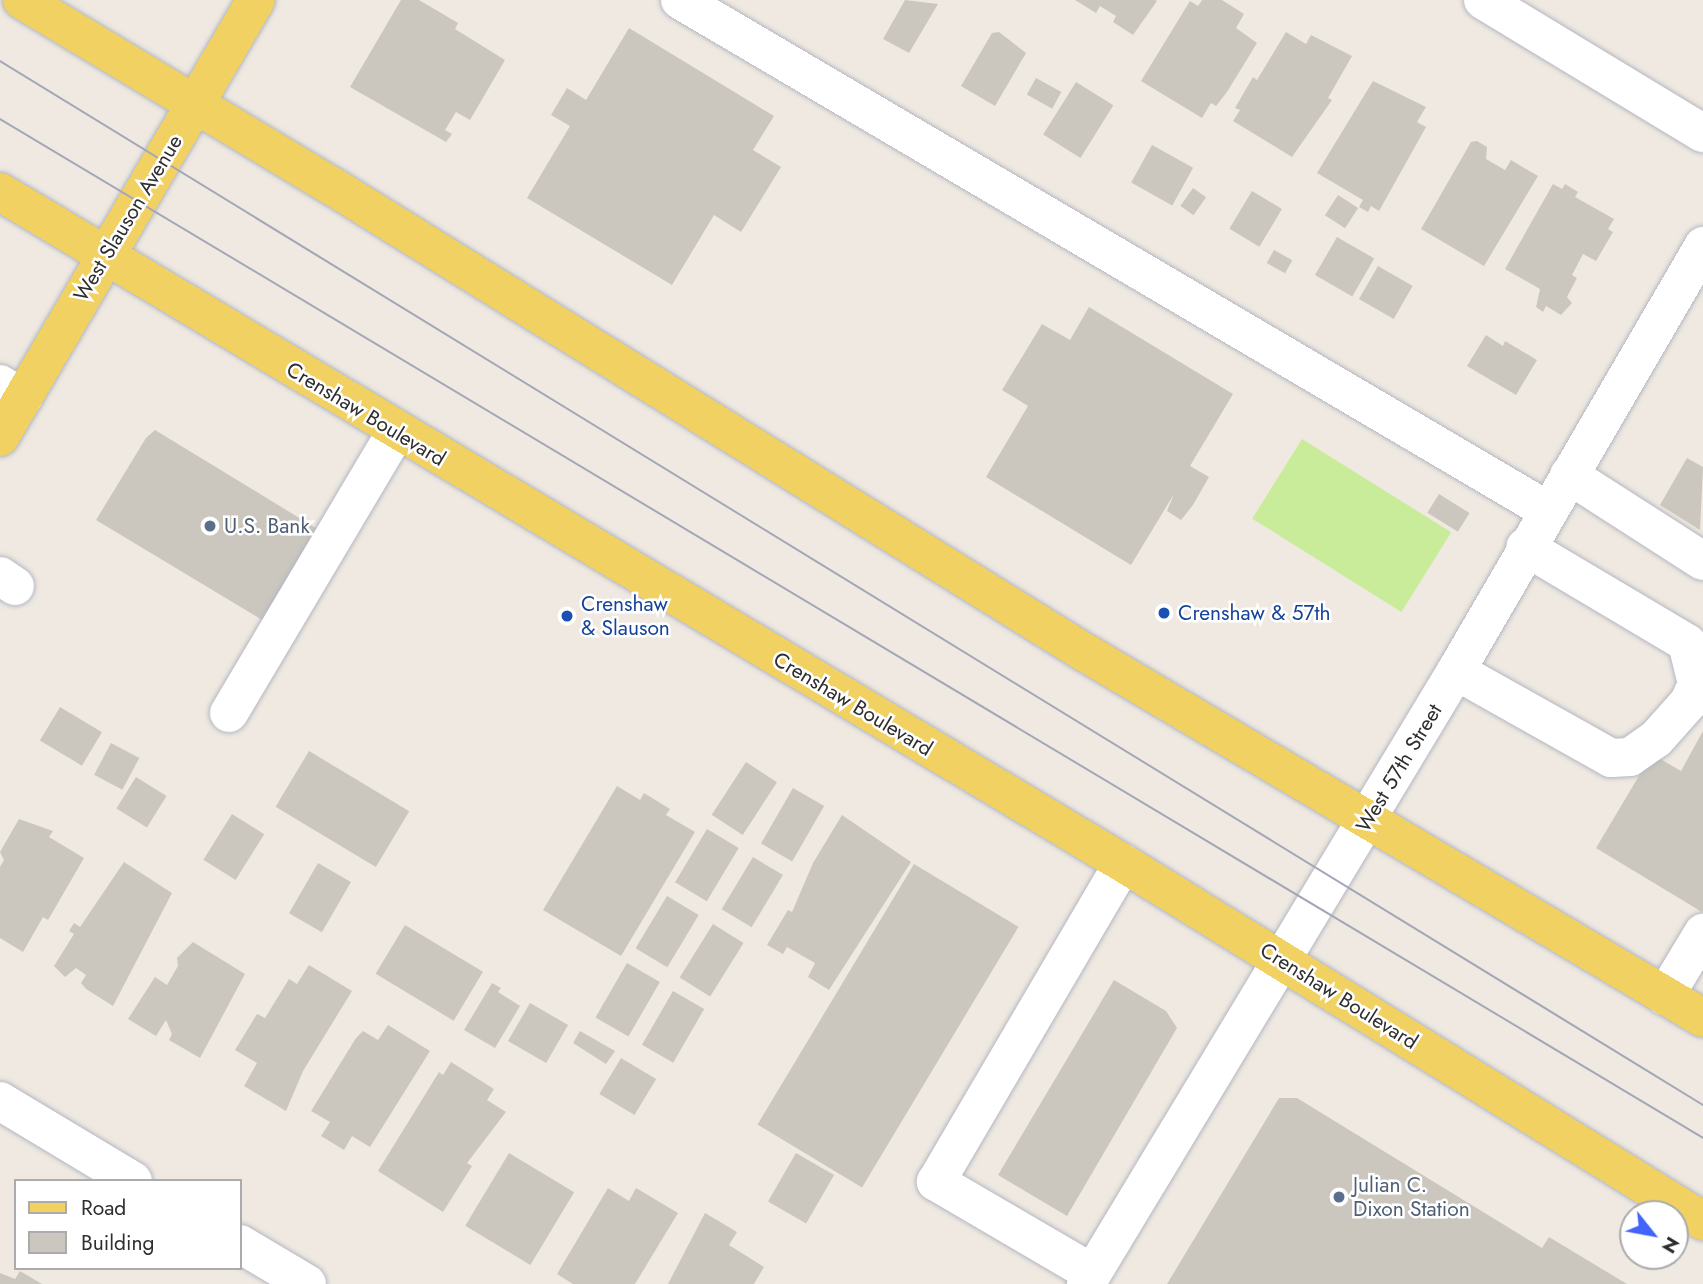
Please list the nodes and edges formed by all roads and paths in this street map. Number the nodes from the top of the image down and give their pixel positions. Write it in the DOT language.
graph roads {
  1 [pos="22,0"];
  2 [pos="256,0"];
  3 [pos="680,0"];
  4 [pos="1483,0"];
  5 [pos="197,103"];
  6 [pos="1703,133"];
  7 [pos="0,192"];
  8 [pos="1703,246"];
  9 [pos="104,257"];
  10 [pos="12,391"];
  11 [pos="396,432"];
  12 [pos="0,437"];
  13 [pos="1569,475"];
  14 [pos="1547,510"];
  15 [pos="1525,547"];
  16 [pos="1703,561"];
  17 [pos="1456,671"];
  18 [pos="229,713"];
  19 [pos="1368,819"];
  20 [pos="1123,863"];
  21 [pos="1703,933"];
  22 [pos="1283,961"];
  23 [pos="1665,996"];
  24 [pos="1703,1018"];
  25 [pos="0,1101"];
  26 [pos="131,1179"];
  27 [pos="1703,1222"];
  28 [pos="242,1245"];
  29 [pos="1089,1279"];
  30 [pos="307,1284"];
  1 -- 5 [label="main road"];
  2 -- 5 [label="main road, West Slauson Avenue"];
  3 -- 14 [label="street"];
  4 -- 6 [label="street"];
  5 -- 9 [label="main road, West Slauson Avenue"];
  5 -- 19 [label="main road"];
  7 -- 9 [label="main road, Crenshaw Boulevard"];
  8 -- 13 [label="street, West 57th Street"];
  9 -- 10 [label="main road, West Slauson Avenue"];
  9 -- 11 [label="main road, Crenshaw Boulevard"];
  10 -- 12 [label="main road, West Slauson Avenue"];
  11 -- 18 [label="street"];
  11 -- 20 [label="main road, Crenshaw Boulevard"];
  13 -- 14 [label="street, West 57th Street"];
  13 -- 16 [label="street"];
  14 -- 15 [label="street, West 57th Street"];
  15 -- 17 [label="street, West 57th Street"];
  15 -- 17 [label="street"];
  17 -- 19 [label="street, West 57th Street"];
  19 -- 22 [label="street, West 57th Street"];
  19 -- 23 [label="main road"];
  20 -- 22 [label="main road, Crenshaw Boulevard"];
  20 -- 29 [label="street"];
  21 -- 23 [label="street"];
  22 -- 27 [label="main road, Crenshaw Boulevard"];
  22 -- 29 [label="street, West 57th Street"];
  23 -- 24 [label="main road"];
  25 -- 26 [label="street"];
  28 -- 30 [label="street"];
}
